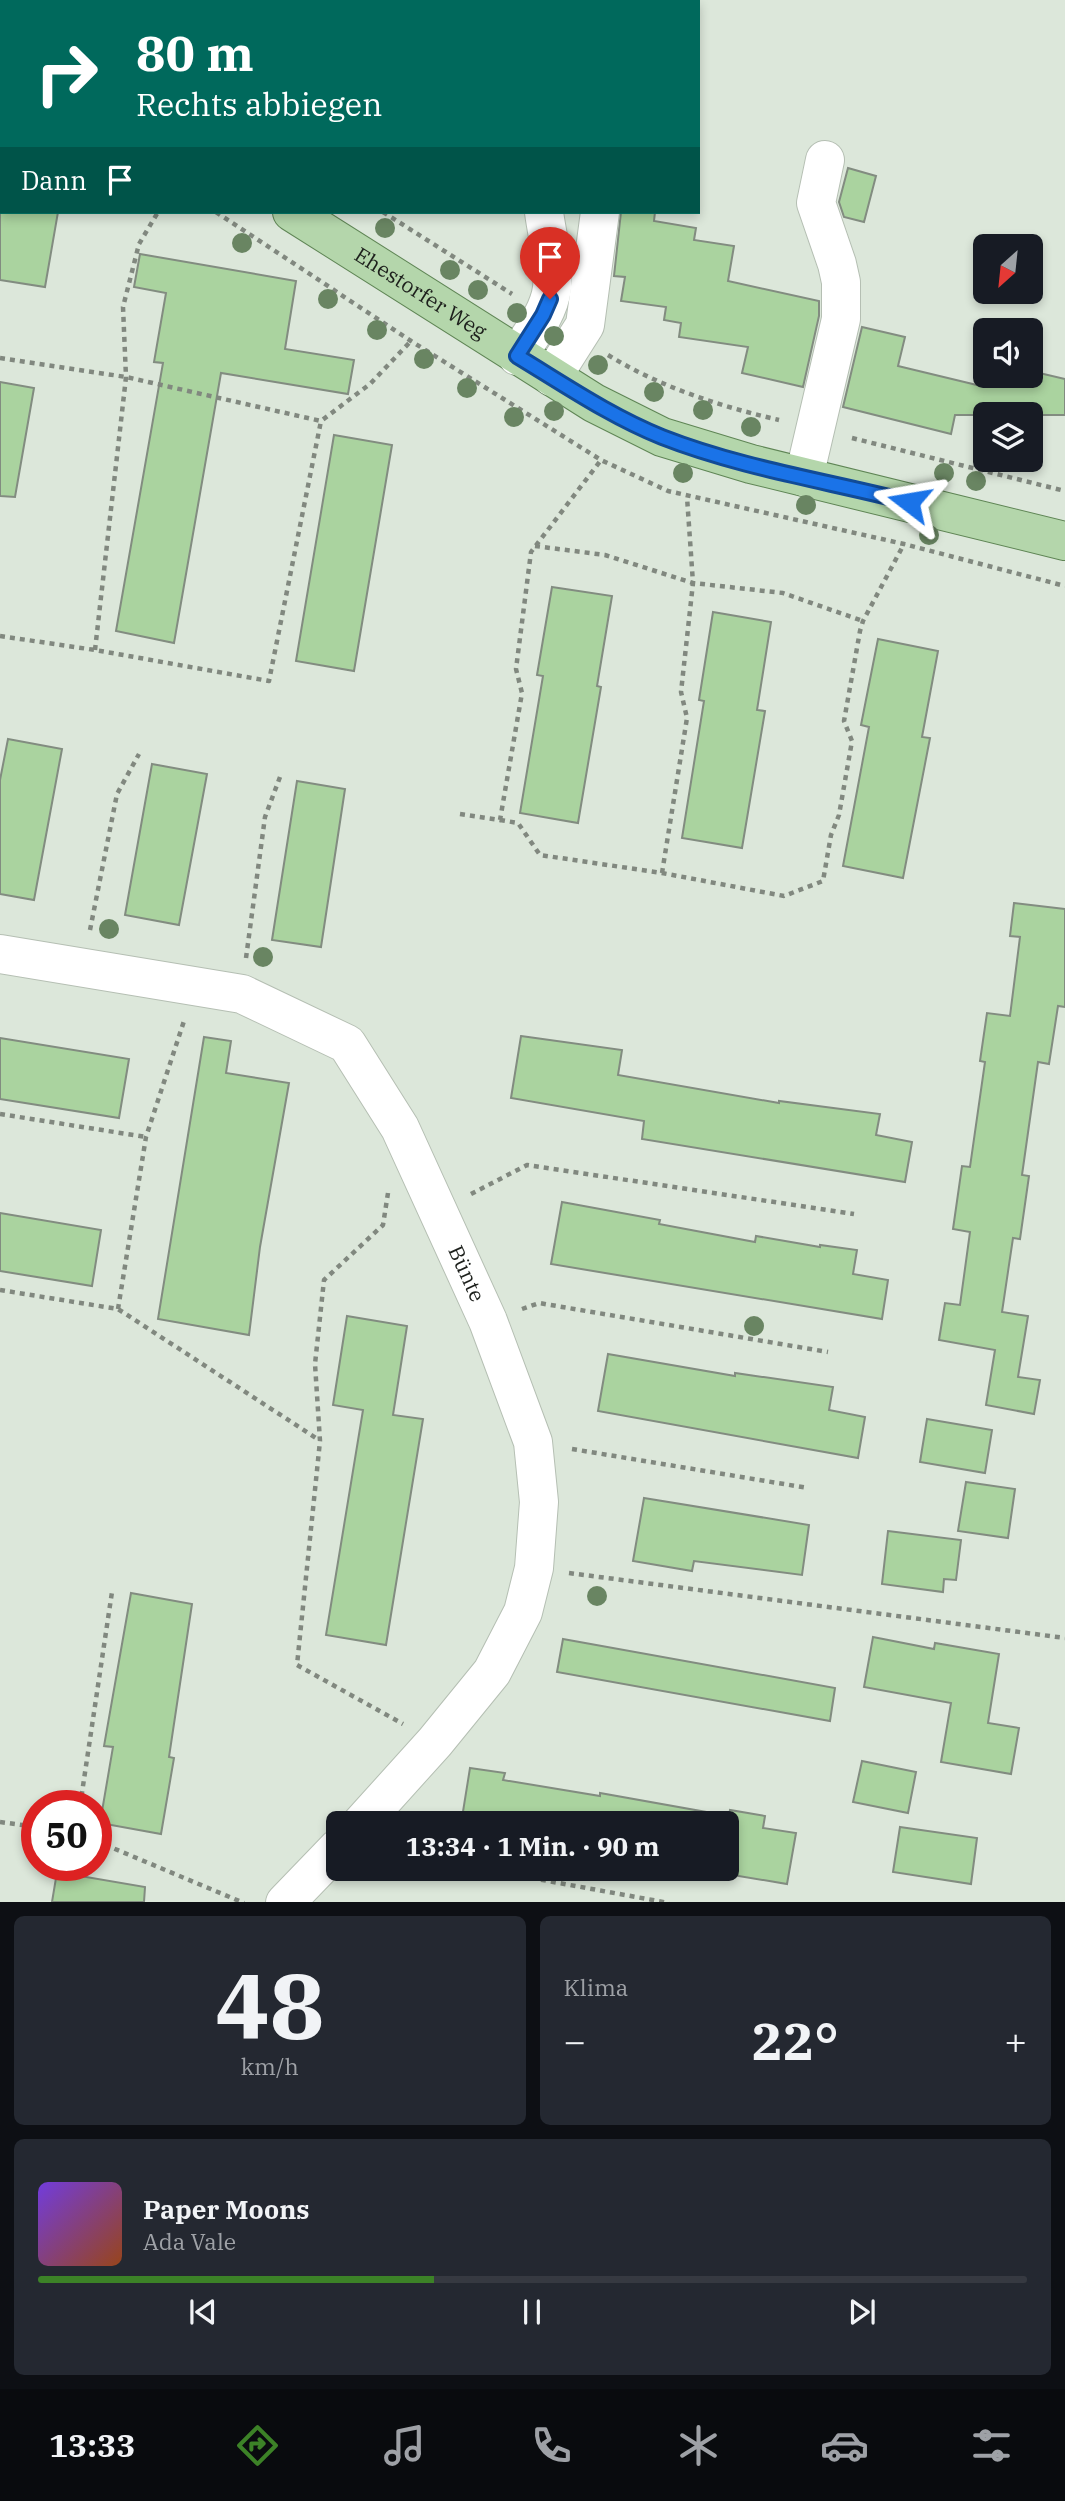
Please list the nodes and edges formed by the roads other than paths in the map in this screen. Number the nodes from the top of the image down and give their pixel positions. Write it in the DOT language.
graph roads {
  1 [pos="825,160"];
  2 [pos="295,214"];
  3 [pos="544,214"];
  4 [pos="600,214"];
  5 [pos="517,356"];
  6 [pos="552,377"];
  7 [pos="804,477"];
  8 [pos="1065,541"];
  9 [pos="0,954"];
  10 [pos="373,1811"];
  11 [pos="326,1860"];
  12 [pos="285,1902"];
  1 -- 7 [label="street"];
  2 -- 5 [label="main road, Ehestorfer Weg"];
  3 -- 5 [label="street"];
  4 -- 6 [label="street"];
  5 -- 6 [label="main road, Ehestorfer Weg"];
  6 -- 7 [label="main road, Ehestorfer Weg"];
  7 -- 8 [label="main road, Ehestorfer Weg"];
  9 -- 10 [label="street, Bünte"];
  11 -- 12 [label="street"];
}
